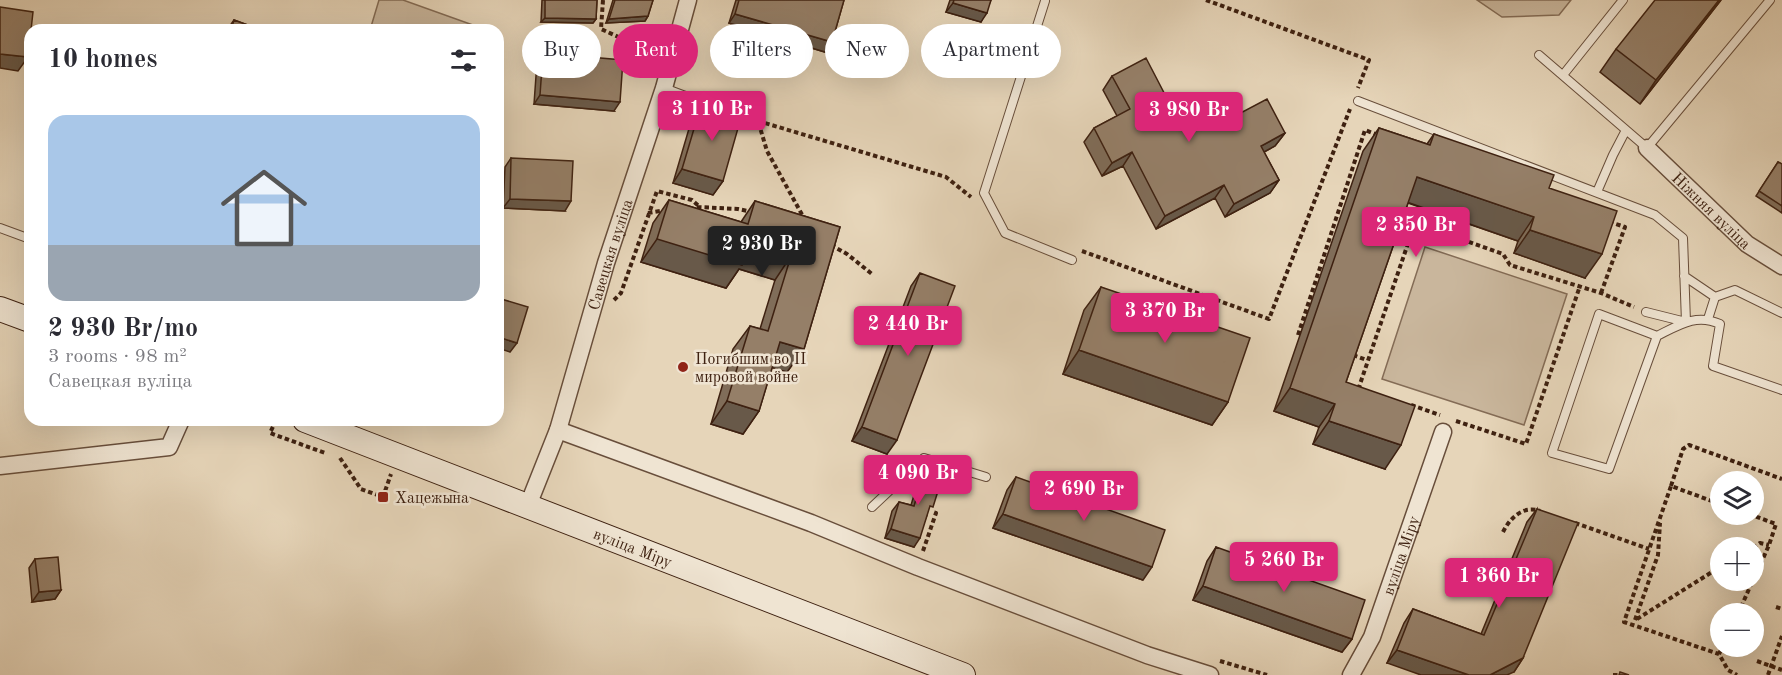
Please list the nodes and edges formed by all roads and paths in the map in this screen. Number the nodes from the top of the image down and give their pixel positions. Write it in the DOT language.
graph roads {
  1 [pos="603,0"];
  2 [pos="688,0"];
  3 [pos="1206,0"];
  4 [pos="1623,0"];
  5 [pos="1770,0"];
  6 [pos="1046,1"];
  7 [pos="681,24"];
  8 [pos="613,35"];
  9 [pos="1539,55"];
  10 [pos="1563,75"];
  11 [pos="667,78"];
  12 [pos="664,88"];
  13 [pos="1356,99"];
  14 [pos="725,106"];
  15 [pos="758,121"];
  16 [pos="1626,130"];
  17 [pos="1387,138"];
  18 [pos="1647,148"];
  19 [pos="1597,192"];
  20 [pos="972,198"];
  21 [pos="700,207"];
  22 [pos="689,208"];
  23 [pos="667,210"];
  24 [pos="648,213"];
  25 [pos="760,214"];
  26 [pos="1603,219"];
  27 [pos="807,224"];
  28 [pos="0,228"];
  29 [pos="24,236"];
  30 [pos="830,244"];
  31 [pos="1079,249"];
  32 [pos="1072,260"];
  33 [pos="1782,266"];
  34 [pos="872,274"];
  35 [pos="1684,276"];
  36 [pos="1580,286"];
  37 [pos="621,293"];
  38 [pos="1601,293"];
  39 [pos="1715,297"];
  40 [pos="0,309"];
  41 [pos="1646,312"];
  42 [pos="1782,312"];
  43 [pos="24,318"];
  44 [pos="1708,319"];
  45 [pos="1686,322"];
  46 [pos="1298,335"];
  47 [pos="1657,336"];
  48 [pos="1350,354"];
  49 [pos="1367,360"];
  50 [pos="1782,390"];
  51 [pos="1370,391"];
  52 [pos="1403,403"];
  53 [pos="178,426"];
  54 [pos="273,426"];
  55 [pos="320,426"];
  56 [pos="558,430"];
  57 [pos="1443,432"];
  58 [pos="0,466"];
  59 [pos="986,477"];
  60 [pos="1782,479"];
  61 [pos="1671,486"];
  62 [pos="383,497"];
  63 [pos="1710,500"];
  64 [pos="872,507"];
  65 [pos="527,508"];
  66 [pos="932,512"];
  67 [pos="1544,512"];
  68 [pos="1661,516"];
  69 [pos="1764,520"];
  70 [pos="1782,521"];
  71 [pos="1574,522"];
  72 [pos="1776,524"];
  73 [pos="1503,532"];
  74 [pos="1764,544"];
  75 [pos="1769,545"];
  76 [pos="924,549"];
  77 [pos="1650,549"];
  78 [pos="1764,556"];
  79 [pos="1710,573"];
  80 [pos="1776,607"];
  81 [pos="1782,609"];
  82 [pos="1635,620"];
  83 [pos="1629,624"];
  84 [pos="1782,636"];
  85 [pos="1710,651"];
  86 [pos="1721,657"];
  87 [pos="1756,662"];
  88 [pos="1771,667"];
  89 [pos="1782,670"];
  90 [pos="963,675"];
  91 [pos="1209,675"];
  92 [pos="1351,675"];
  93 [pos="1613,675"];
  94 [pos="1618,675"];
  95 [pos="1737,675"];
  96 [pos="1768,675"];
  1 -- 8 [label="path"];
  2 -- 7 [label="street, Савецкая вуліца"];
  3 -- 13 [label="path"];
  4 -- 10 [label="lane"];
  5 -- 18 [label="lane"];
  6 -- 32 [label="lane"];
  9 -- 10 [label="lane"];
  10 -- 16 [label="lane"];
  11 -- 12 [label="street, Савецкая вуліца"];
  12 -- 14 [label="lane"];
  12 -- 56 [label="street, Савецкая вуліца"];
  13 -- 19 [label="lane"];
  13 -- 31 [label="path"];
  14 -- 15 [label="path"];
  15 -- 20 [label="path"];
  15 -- 27 [label="path"];
  16 -- 18 [label="lane"];
  16 -- 19 [label="lane"];
  17 -- 46 [label="path"];
  18 -- 33 [label="street, Ніжняя вуліца"];
  19 -- 35 [label="lane"];
  21 -- 22 [label="path"];
  21 -- 24 [label="path"];
  21 -- 25 [label="path"];
  23 -- 24 [label="path"];
  24 -- 37 [label="path"];
  26 -- 38 [label="path"];
  28 -- 29 [label="lane"];
  30 -- 34 [label="path"];
  35 -- 39 [label="lane"];
  35 -- 45 [label="lane"];
  36 -- 38 [label="path"];
  36 -- 49 [label="path"];
  36 -- 52 [label="path"];
  38 -- 41 [label="path"];
  39 -- 42 [label="lane"];
  39 -- 44 [label="lane"];
  40 -- 43 [label="main road"];
  41 -- 45 [label="lane"];
  44 -- 45 [label="lane"];
  44 -- 50 [label="lane"];
  45 -- 47 [label="lane"];
  47 -- 47 [label="lane"];
  48 -- 49 [label="path"];
  49 -- 51 [label="path"];
  53 -- 58 [label="street"];
  54 -- 62 [label="path"];
  55 -- 65 [label="main road, вуліца Міру"];
  56 -- 65 [label="street, Савецкая вуліца"];
  56 -- 91 [label="street"];
  57 -- 92 [label="street, вуліца Міру"];
  59 -- 64 [label="lane"];
  60 -- 61 [label="path"];
  61 -- 63 [label="path"];
  61 -- 68 [label="path"];
  65 -- 90 [label="main road, вуліца Міру"];
  66 -- 76 [label="path"];
  67 -- 73 [label="path"];
  68 -- 77 [label="path"];
  68 -- 82 [label="path"];
  69 -- 72 [label="path"];
  70 -- 72 [label="path"];
  71 -- 77 [label="path"];
  72 -- 75 [label="path"];
  74 -- 75 [label="path"];
  75 -- 78 [label="path"];
  77 -- 83 [label="path"];
  79 -- 82 [label="path"];
  80 -- 81 [label="path"];
  82 -- 83 [label="path"];
  83 -- 85 [label="path"];
  84 -- 88 [label="path"];
  86 -- 95 [label="path"];
  87 -- 88 [label="path"];
  88 -- 89 [label="path"];
  88 -- 96 [label="path"];
  93 -- 94 [label="path"];
}
